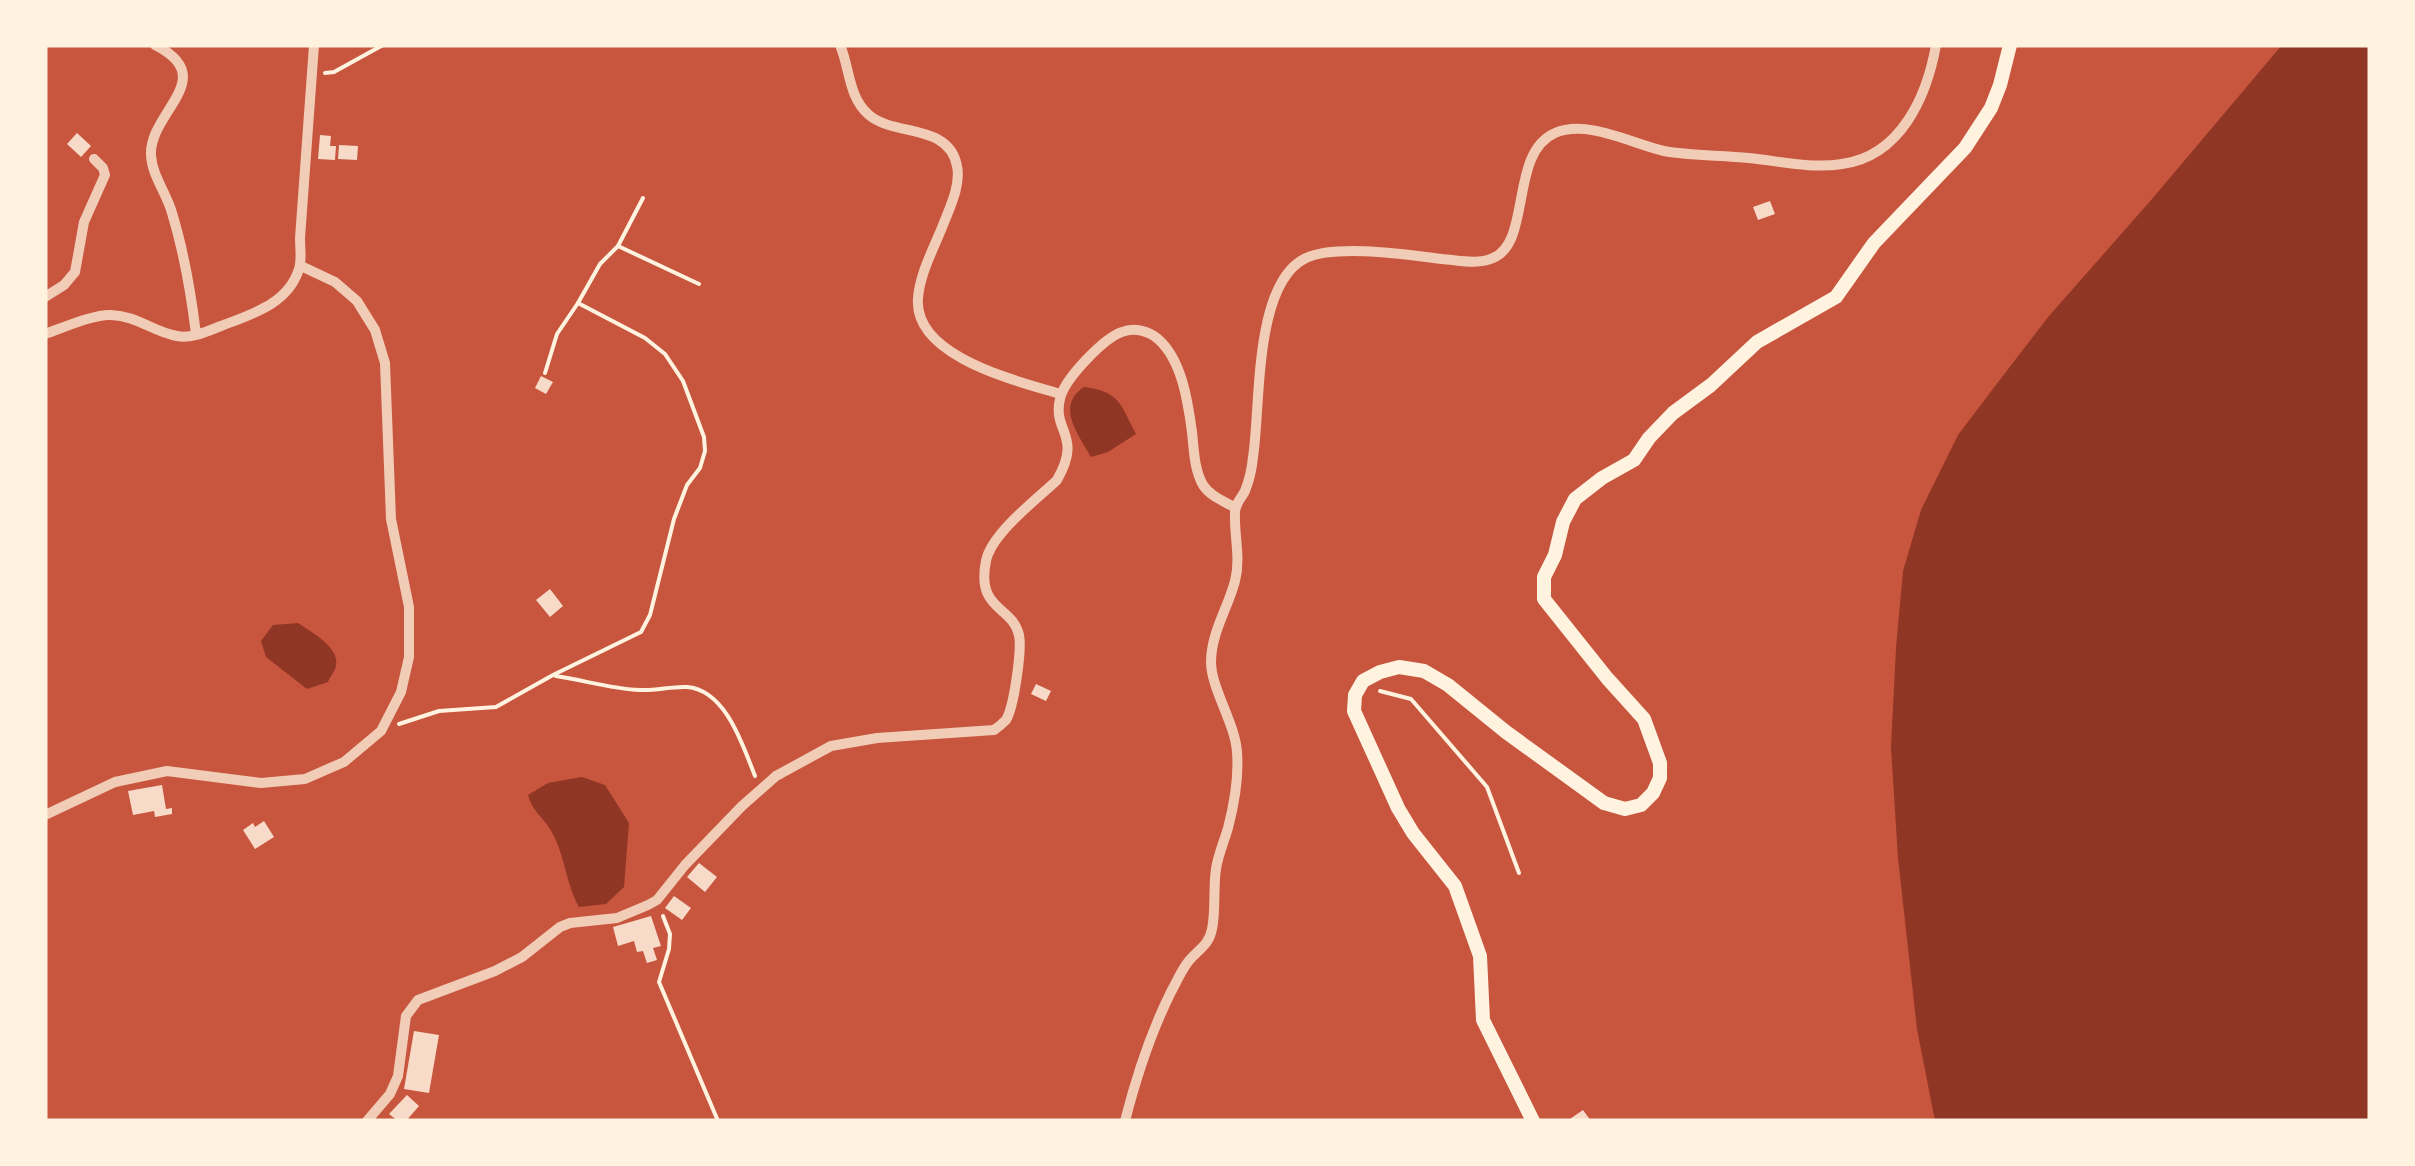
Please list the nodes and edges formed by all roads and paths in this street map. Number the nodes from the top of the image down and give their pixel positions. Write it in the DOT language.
graph roads {
  1 [pos="155,45"];
  2 [pos="314,45"];
  3 [pos="382,45"];
  4 [pos="840,45"];
  5 [pos="1936,45"];
  6 [pos="2010,45"];
  7 [pos="312,76"];
  8 [pos="94,159"];
  9 [pos="643,198"];
  10 [pos="618,246"];
  11 [pos="300,266"];
  12 [pos="699,284"];
  13 [pos="45,297"];
  14 [pos="578,303"];
  15 [pos="45,334"];
  16 [pos="196,334"];
  17 [pos="545,373"];
  18 [pos="1060,394"];
  19 [pos="1234,507"];
  20 [pos="553,675"];
  21 [pos="1360,686"];
  22 [pos="381,731"];
  23 [pos="760,790"];
  24 [pos="45,815"];
  25 [pos="1519,873"];
  26 [pos="656,900"];
  27 [pos="367,1121"];
  28 [pos="718,1121"];
  29 [pos="1125,1121"];
  30 [pos="1533,1121"];
  1 -- 16 [label="street"];
  2 -- 7 [label="street"];
  3 -- 7 [label="path"];
  4 -- 18 [label="street"];
  5 -- 19 [label="street"];
  6 -- 21 [label="main road"];
  7 -- 11 [label="street"];
  8 -- 13 [label="street"];
  9 -- 10 [label="path"];
  10 -- 12 [label="path"];
  10 -- 14 [label="path"];
  11 -- 16 [label="street"];
  11 -- 22 [label="street"];
  14 -- 17 [label="path"];
  14 -- 20 [label="path"];
  15 -- 16 [label="street"];
  18 -- 19 [label="street"];
  18 -- 23 [label="street"];
  19 -- 29 [label="street"];
  20 -- 22 [label="path"];
  20 -- 23 [label="path"];
  21 -- 25 [label="path"];
  21 -- 30 [label="main road"];
  22 -- 24 [label="street"];
  23 -- 26 [label="street"];
  26 -- 27 [label="street"];
  26 -- 28 [label="path"];
}
